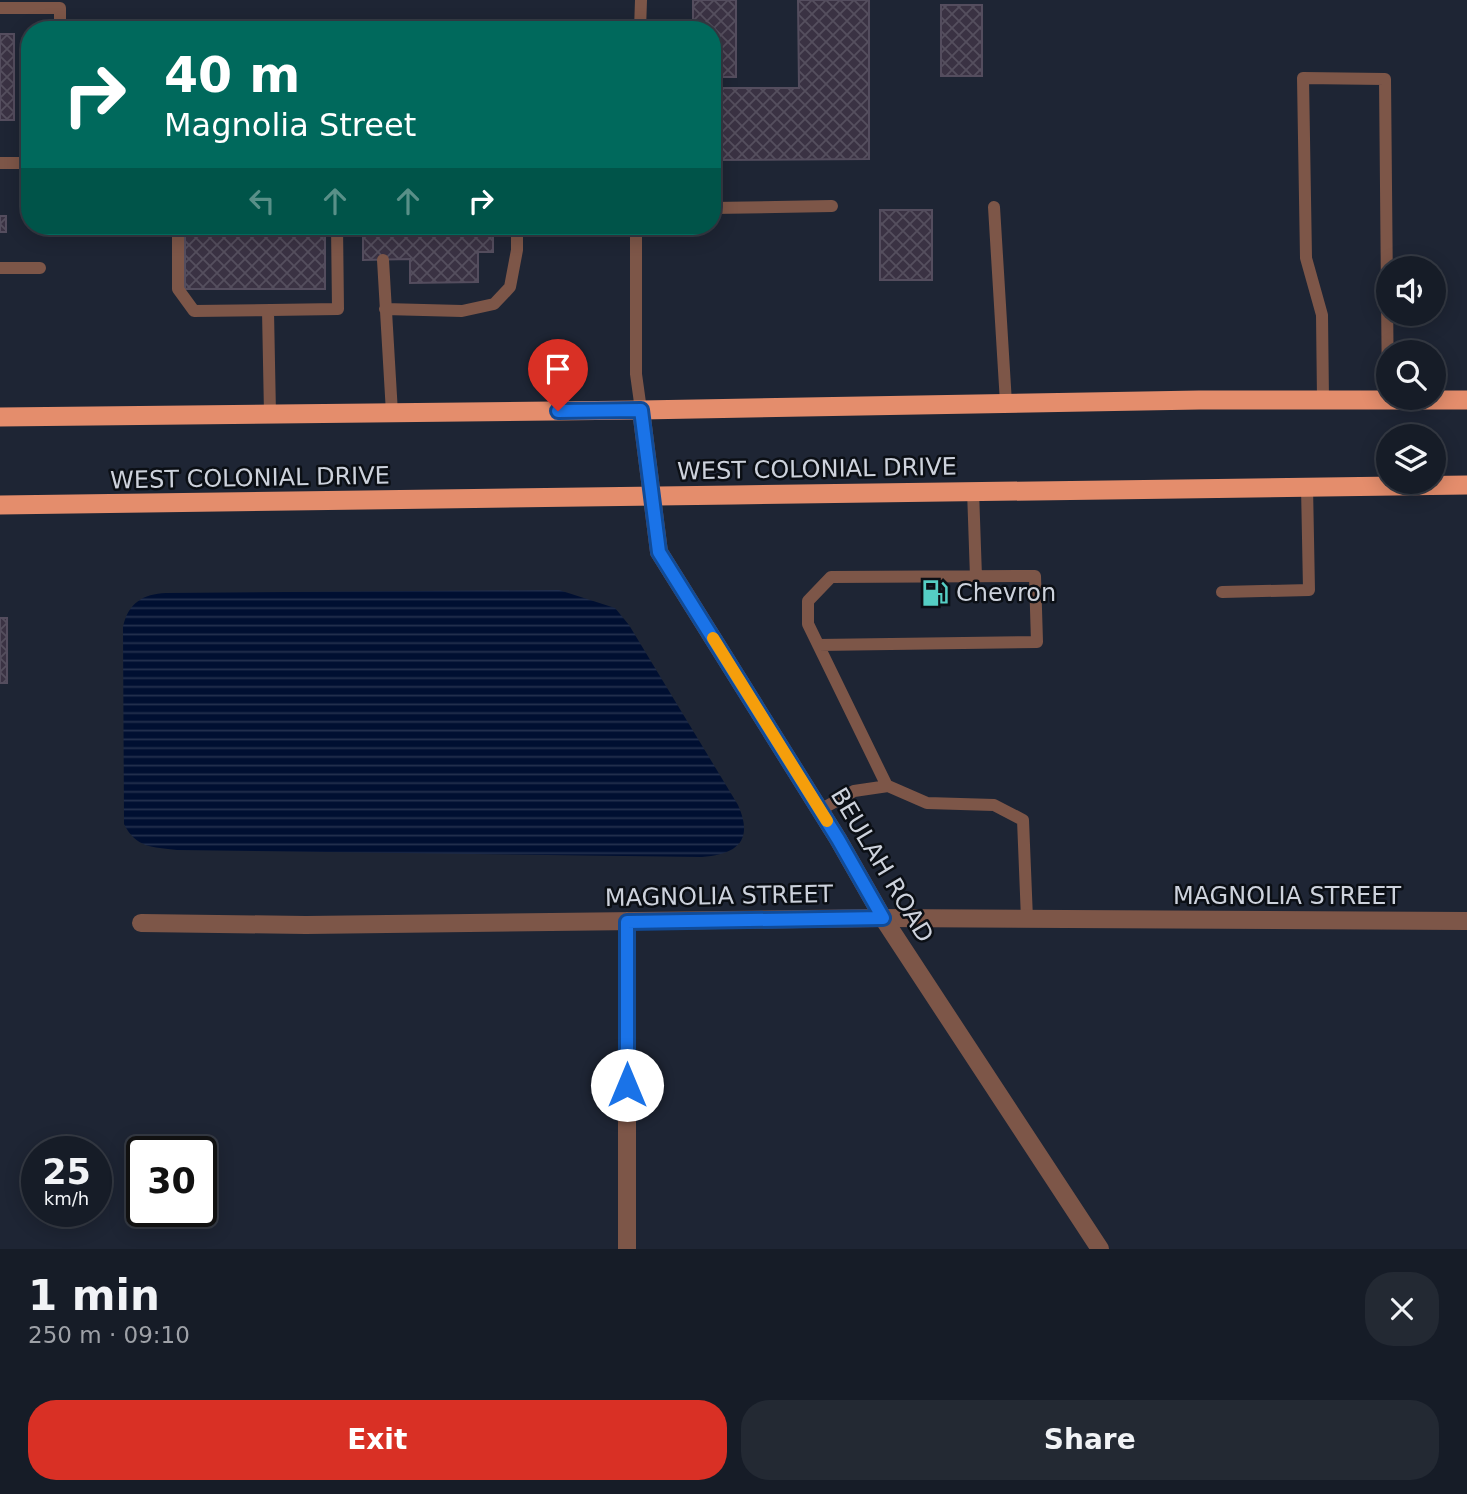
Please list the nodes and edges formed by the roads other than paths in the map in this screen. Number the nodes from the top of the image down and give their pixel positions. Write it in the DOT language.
graph roads {
  1 [pos="641,0"];
  2 [pos="0,8"];
  3 [pos="60,21"];
  4 [pos="640,21"];
  5 [pos="0,163"];
  6 [pos="21,163"];
  7 [pos="832,206"];
  8 [pos="994,207"];
  9 [pos="721,208"];
  10 [pos="178,235"];
  11 [pos="337,235"];
  12 [pos="517,235"];
  13 [pos="636,235"];
  14 [pos="383,260"];
  15 [pos="0,268"];
  16 [pos="40,268"];
  17 [pos="385,309"];
  18 [pos="268,310"];
  19 [pos="1387,340"];
  20 [pos="1323,400"];
  21 [pos="1376,400"];
  22 [pos="1446,400"];
  23 [pos="1467,400"];
  24 [pos="1006,403"];
  25 [pos="641,410"];
  26 [pos="392,413"];
  27 [pos="270,414"];
  28 [pos="0,417"];
  29 [pos="1467,485"];
  30 [pos="1307,486"];
  31 [pos="973,490"];
  32 [pos="652,496"];
  33 [pos="0,505"];
  34 [pos="976,577"];
  35 [pos="1222,592"];
  36 [pos="818,645"];
  37 [pos="887,786"];
  38 [pos="820,810"];
  39 [pos="883,918"];
  40 [pos="1027,919"];
  41 [pos="1467,921"];
  42 [pos="627,922"];
  43 [pos="141,923"];
  44 [pos="627,1249"];
  45 [pos="1100,1249"];
  1 -- 4 [label="lane"];
  2 -- 3 [label="lane"];
  5 -- 6 [label="lane"];
  7 -- 9 [label="lane"];
  8 -- 24 [label="lane"];
  10 -- 18 [label="lane"];
  11 -- 18 [label="lane"];
  12 -- 17 [label="lane"];
  13 -- 25 [label="lane"];
  14 -- 17 [label="lane"];
  15 -- 16 [label="lane"];
  17 -- 26 [label="lane"];
  18 -- 27 [label="lane"];
  19 -- 20 [label="lane"];
  20 -- 21 [label="highway"];
  20 -- 24 [label="highway"];
  22 -- 23 [label="highway"];
  24 -- 25 [label="highway"];
  25 -- 26 [label="highway"];
  25 -- 32 [label="street, BEULAH ROAD"];
  26 -- 27 [label="highway"];
  27 -- 28 [label="highway"];
  29 -- 30 [label="highway, WEST COLONIAL DRIVE"];
  30 -- 31 [label="highway, WEST COLONIAL DRIVE"];
  30 -- 35 [label="lane"];
  31 -- 32 [label="highway, WEST COLONIAL DRIVE"];
  31 -- 34 [label="lane"];
  32 -- 33 [label="highway, WEST COLONIAL DRIVE"];
  32 -- 38 [label="street, BEULAH ROAD"];
  34 -- 36 [label="lane"];
  34 -- 36 [label="lane"];
  36 -- 37 [label="lane"];
  37 -- 38 [label="lane"];
  37 -- 40 [label="lane"];
  38 -- 39 [label="street, BEULAH ROAD"];
  39 -- 40 [label="street, MAGNOLIA STREET"];
  39 -- 42 [label="street, MAGNOLIA STREET"];
  39 -- 45 [label="street, BEULAH ROAD"];
  40 -- 41 [label="street, MAGNOLIA STREET"];
  42 -- 43 [label="street, MAGNOLIA STREET"];
  42 -- 44 [label="street"];
}
